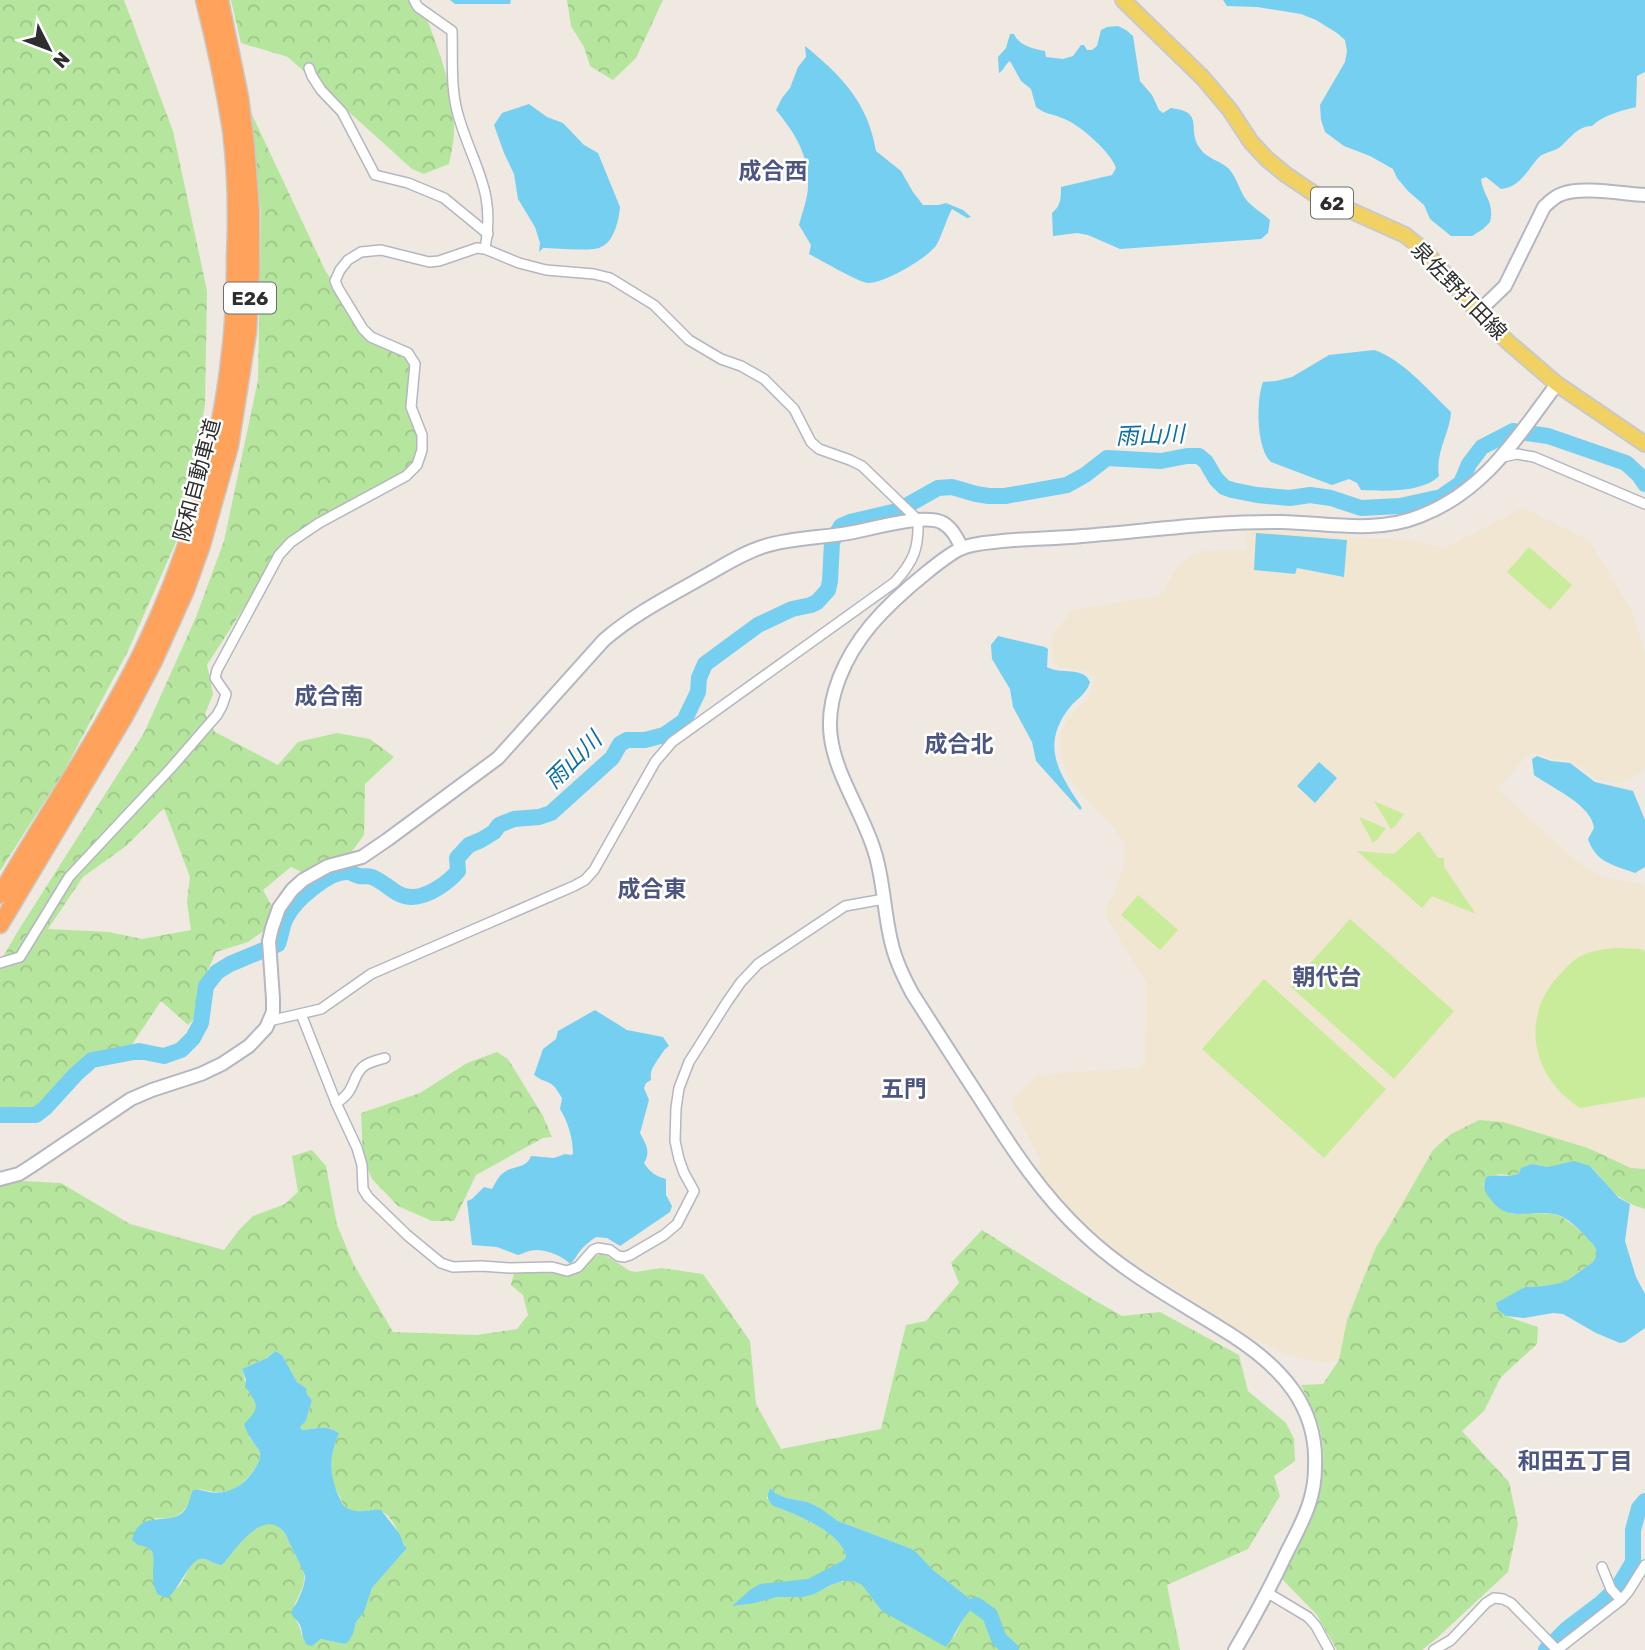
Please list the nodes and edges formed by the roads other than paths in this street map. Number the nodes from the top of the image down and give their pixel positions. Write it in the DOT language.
graph roads {
  1 [pos="204,0"];
  2 [pos="220,0"];
  3 [pos="414,0"];
  4 [pos="1123,0"];
  5 [pos="309,68"];
  6 [pos="1645,195"];
  7 [pos="488,234"];
  8 [pos="485,249"];
  9 [pos="1478,312"];
  10 [pos="1558,384"];
  11 [pos="1645,444"];
  12 [pos="1503,457"];
  13 [pos="1645,504"];
  14 [pos="918,520"];
  15 [pos="962,548"];
  16 [pos="179,587"];
  17 [pos="147,657"];
  18 [pos="0,895"];
  19 [pos="884,899"];
  20 [pos="0,925"];
  21 [pos="0,962"];
  22 [pos="301,1014"];
  23 [pos="269,1021"];
  24 [pos="385,1058"];
  25 [pos="336,1102"];
  26 [pos="0,1179"];
  27 [pos="1645,1565"];
  28 [pos="1602,1567"];
  29 [pos="1268,1593"];
  30 [pos="1616,1595"];
  31 [pos="1554,1647"];
  32 [pos="1235,1650"];
  33 [pos="1329,1650"];
  34 [pos="1434,1650"];
  1 -- 16 [label="highway, 阪和自動車道 / E26"];
  2 -- 16 [label="highway, 阪和自動車道 / E26"];
  3 -- 7 [label="street"];
  4 -- 9 [label="main road, 泉佐野打田線 / 62"];
  5 -- 7 [label="street"];
  6 -- 9 [label="street"];
  7 -- 8 [label="street"];
  8 -- 14 [label="street"];
  8 -- 21 [label="street"];
  9 -- 10 [label="main road, 泉佐野打田線 / 62"];
  10 -- 11 [label="main road, 泉佐野打田線 / 62"];
  10 -- 12 [label="street"];
  12 -- 13 [label="street"];
  12 -- 15 [label="street"];
  14 -- 15 [label="street"];
  14 -- 22 [label="street"];
  14 -- 23 [label="street"];
  15 -- 19 [label="street"];
  16 -- 17 [label="highway, 阪和自動車道 / E26"];
  17 -- 18 [label="highway, 阪和自動車道 / E26"];
  17 -- 20 [label="highway, 阪和自動車道 / E26"];
  19 -- 25 [label="street"];
  19 -- 29 [label="street"];
  22 -- 23 [label="street"];
  22 -- 25 [label="street"];
  23 -- 26 [label="street"];
  24 -- 25 [label="street"];
  27 -- 30 [label="street"];
  28 -- 30 [label="street"];
  29 -- 32 [label="street"];
  29 -- 33 [label="street"];
  30 -- 31 [label="street"];
  31 -- 34 [label="street"];
}
